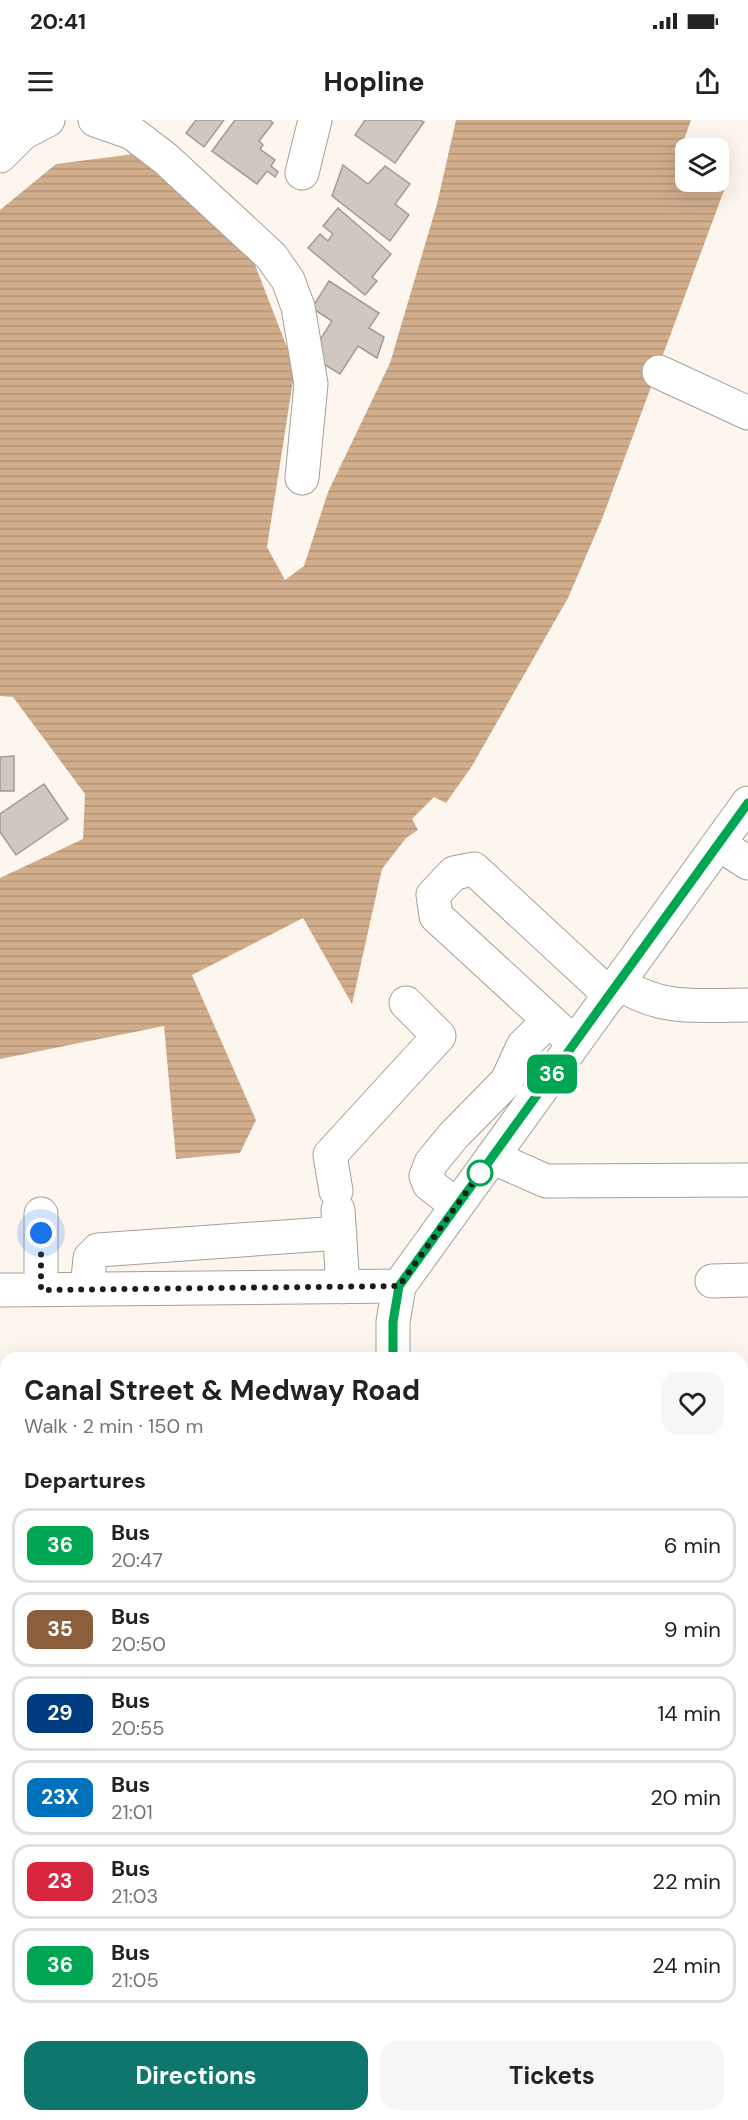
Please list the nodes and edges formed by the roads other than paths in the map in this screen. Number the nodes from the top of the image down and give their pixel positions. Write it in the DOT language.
graph roads {
  1 [pos="95,120"];
  2 [pos="315,120"];
  3 [pos="27,124"];
  4 [pos="0,156"];
  5 [pos="302,173"];
  6 [pos="659,372"];
  7 [pos="748,413"];
  8 [pos="302,478"];
  9 [pos="748,803"];
  10 [pos="719,844"];
  11 [pos="748,863"];
  12 [pos="614,989"];
  13 [pos="406,1003"];
  14 [pos="748,1005"];
  15 [pos="549,1020"];
  16 [pos="574,1043"];
  17 [pos="492,1157"];
  18 [pos="748,1180"];
  19 [pos="456,1205"];
  20 [pos="338,1212"];
  21 [pos="40,1214"];
  22 [pos="748,1280"];
  23 [pos="712,1281"];
  24 [pos="399,1286"];
  25 [pos="343,1287"];
  26 [pos="87,1289"];
  27 [pos="0,1290"];
  28 [pos="41,1290"];
  29 [pos="393,1352"];
  1 -- 8 [label="street"];
  2 -- 5 [label="street"];
  3 -- 4 [label="street"];
  6 -- 7 [label="street"];
  9 -- 10 [label="street"];
  10 -- 11 [label="street"];
  10 -- 12 [label="street"];
  12 -- 14 [label="street"];
  12 -- 15 [label="street"];
  12 -- 16 [label="street"];
  13 -- 20 [label="street"];
  15 -- 16 [label="street"];
  15 -- 19 [label="street"];
  16 -- 17 [label="street"];
  17 -- 18 [label="street"];
  17 -- 19 [label="street"];
  19 -- 24 [label="street"];
  20 -- 25 [label="street"];
  20 -- 26 [label="street"];
  21 -- 28 [label="street"];
  22 -- 23 [label="street"];
  24 -- 25 [label="street"];
  24 -- 29 [label="street"];
  25 -- 26 [label="street"];
  26 -- 28 [label="street"];
  27 -- 28 [label="street"];
}
